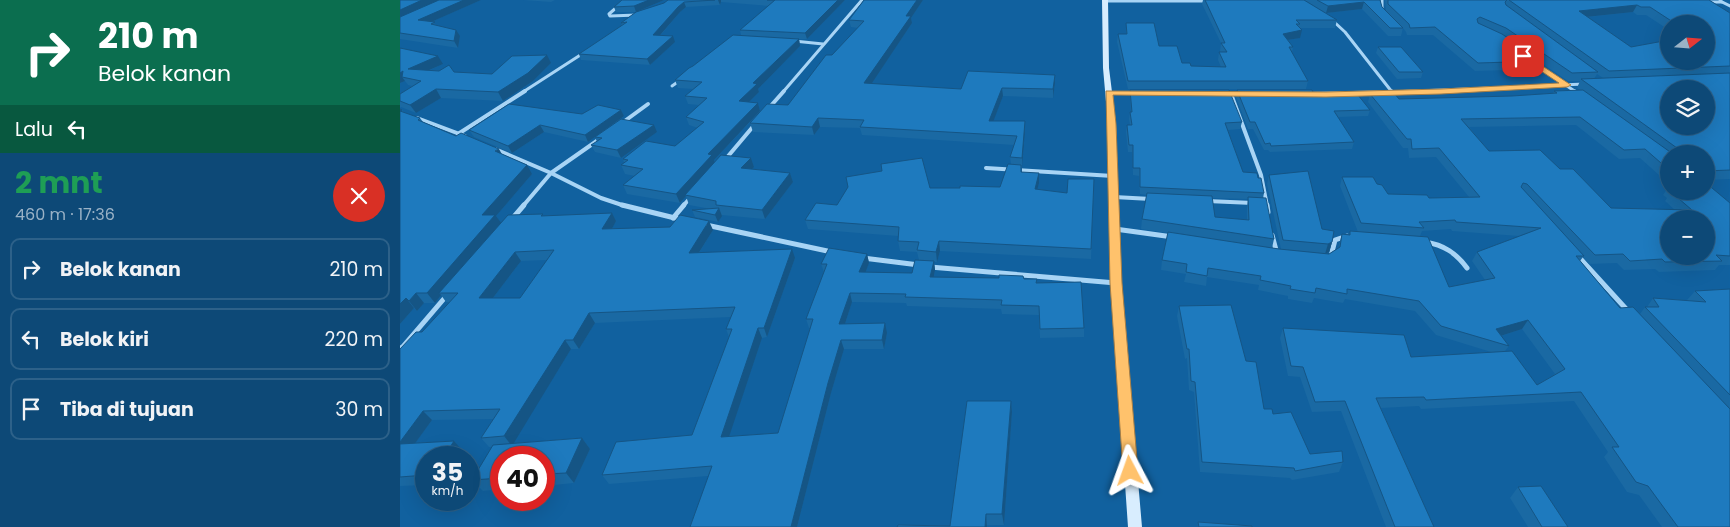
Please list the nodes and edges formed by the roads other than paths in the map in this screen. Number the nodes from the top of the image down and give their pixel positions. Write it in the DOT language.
graph roads {
  1 [pos="624,0"];
  2 [pos="862,0"];
  3 [pos="1382,0"];
  4 [pos="1105,1"];
  5 [pos="1216,1"];
  6 [pos="1720,1"];
  7 [pos="1704,2"];
  8 [pos="1730,6"];
  9 [pos="644,13"];
  10 [pos="1383,13"];
  11 [pos="637,15"];
  12 [pos="1330,18"];
  13 [pos="630,20"];
  14 [pos="787,41"];
  15 [pos="823,44"];
  16 [pos="587,51"];
  17 [pos="1530,61"];
  18 [pos="688,74"];
  19 [pos="1593,83"];
  20 [pos="1567,85"];
  21 [pos="672,86"];
  22 [pos="1109,93"];
  23 [pos="1137,93"];
  24 [pos="1393,93"];
  25 [pos="1222,94"];
  26 [pos="1232,94"];
  27 [pos="1250,94"];
  28 [pos="1298,94"];
  29 [pos="1583,96"];
  30 [pos="648,104"];
  31 [pos="766,111"];
  32 [pos="408,114"];
  33 [pos="760,119"];
  34 [pos="616,127"];
  35 [pos="608,133"];
  36 [pos="458,134"];
  37 [pos="475,141"];
  38 [pos="492,148"];
  39 [pos="722,163"];
  40 [pos="986,168"];
  41 [pos="551,173"];
  42 [pos="1113,176"];
  43 [pos="697,190"];
  44 [pos="1114,197"];
  45 [pos="1162,199"];
  46 [pos="1200,201"];
  47 [pos="1268,204"];
  48 [pos="672,218"];
  49 [pos="1270,221"];
  50 [pos="691,222"];
  51 [pos="507,224"];
  52 [pos="700,224"];
  53 [pos="1113,229"];
  54 [pos="1270,230"];
  55 [pos="1356,237"];
  56 [pos="1184,239"];
  57 [pos="1415,241"];
  58 [pos="1569,247"];
  59 [pos="837,253"];
  60 [pos="1269,253"];
  61 [pos="1277,254"];
  62 [pos="1285,255"];
  63 [pos="854,256"];
  64 [pos="1326,259"];
  65 [pos="1467,268"];
  66 [pos="1116,283"];
  67 [pos="450,291"];
  68 [pos="1633,316"];
  69 [pos="400,350"];
  70 [pos="1135,527"];
  1 -- 11 [label="street"];
  2 -- 15 [label="street"];
  3 -- 10 [label="street"];
  4 -- 5 [label="street"];
  4 -- 22 [label="street"];
  6 -- 7 [label="street"];
  6 -- 8 [label="street"];
  9 -- 11 [label="street"];
  11 -- 13 [label="street"];
  12 -- 24 [label="street"];
  14 -- 15 [label="street"];
  15 -- 31 [label="street"];
  16 -- 36 [label="street"];
  17 -- 20 [label="street"];
  18 -- 21 [label="street"];
  19 -- 20 [label="street"];
  20 -- 24 [label="street"];
  20 -- 29 [label="street"];
  22 -- 23 [label="street"];
  22 -- 42 [label="street"];
  24 -- 28 [label="street"];
  25 -- 26 [label="street"];
  26 -- 27 [label="street"];
  26 -- 47 [label="street"];
  30 -- 34 [label="street"];
  32 -- 36 [label="street"];
  33 -- 39 [label="street"];
  35 -- 41 [label="street"];
  36 -- 37 [label="street"];
  38 -- 41 [label="street"];
  40 -- 42 [label="street"];
  41 -- 48 [label="street"];
  41 -- 51 [label="street"];
  42 -- 44 [label="street"];
  43 -- 48 [label="street"];
  44 -- 45 [label="street"];
  44 -- 53 [label="street"];
  46 -- 47 [label="street"];
  47 -- 49 [label="street"];
  48 -- 50 [label="street"];
  52 -- 59 [label="street"];
  53 -- 56 [label="street"];
  53 -- 66 [label="street"];
  54 -- 61 [label="street"];
  55 -- 64 [label="street"];
  57 -- 65 [label="street"];
  58 -- 68 [label="street"];
  60 -- 61 [label="street"];
  61 -- 62 [label="street"];
  63 -- 66 [label="street"];
  66 -- 70 [label="street"];
  67 -- 69 [label="street"];
}
